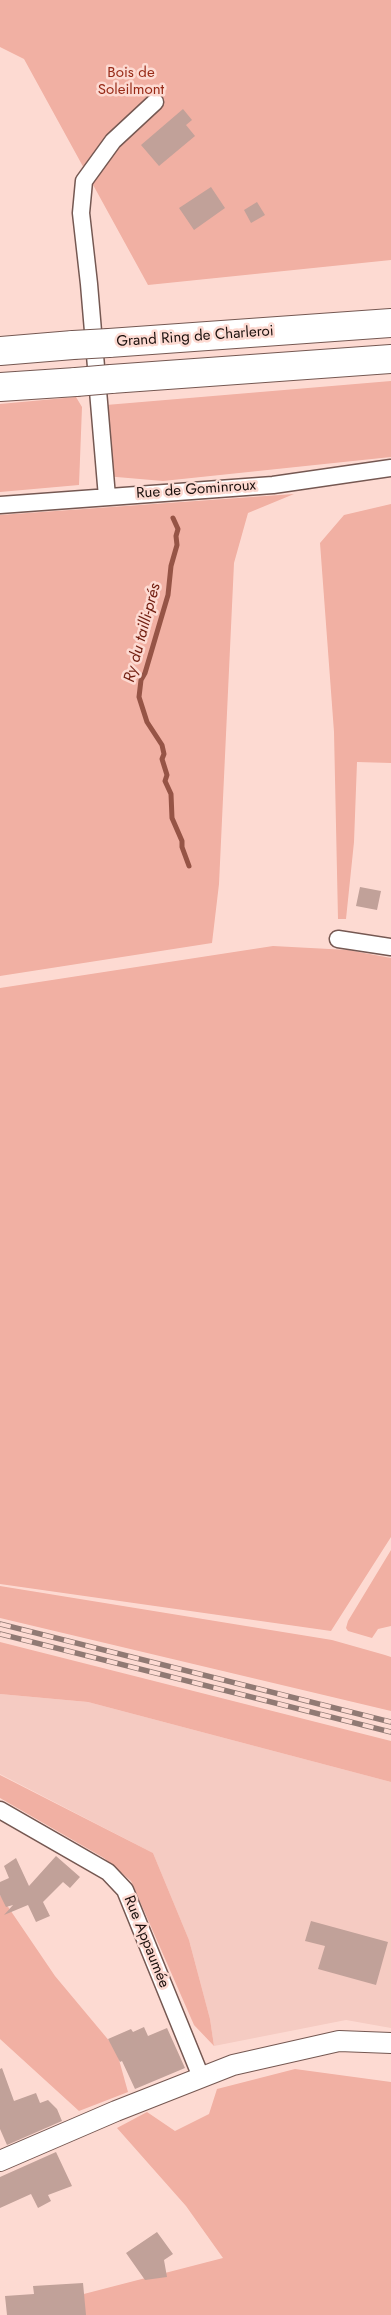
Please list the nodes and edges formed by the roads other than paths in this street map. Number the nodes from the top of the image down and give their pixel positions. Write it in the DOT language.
graph roads {
  1 [pos="155,102"];
  2 [pos="391,323"];
  3 [pos="0,351"];
  4 [pos="391,359"];
  5 [pos="0,387"];
  6 [pos="391,468"];
  7 [pos="106,497"];
  8 [pos="0,505"];
  9 [pos="338,939"];
  10 [pos="391,947"];
  11 [pos="0,1810"];
  12 [pos="391,2043"];
  13 [pos="201,2077"];
  14 [pos="0,2161"];
  1 -- 7 [label="street"];
  2 -- 3 [label="highway, Grand Ring de Charleroi, bridge"];
  4 -- 5 [label="highway, bridge"];
  6 -- 7 [label="street, Rue de Gominroux"];
  7 -- 8 [label="street, Rue de Gominroux"];
  9 -- 10 [label="street"];
  11 -- 13 [label="street, Rue Appaumée"];
  12 -- 13 [label="street"];
  13 -- 14 [label="street"];
}
